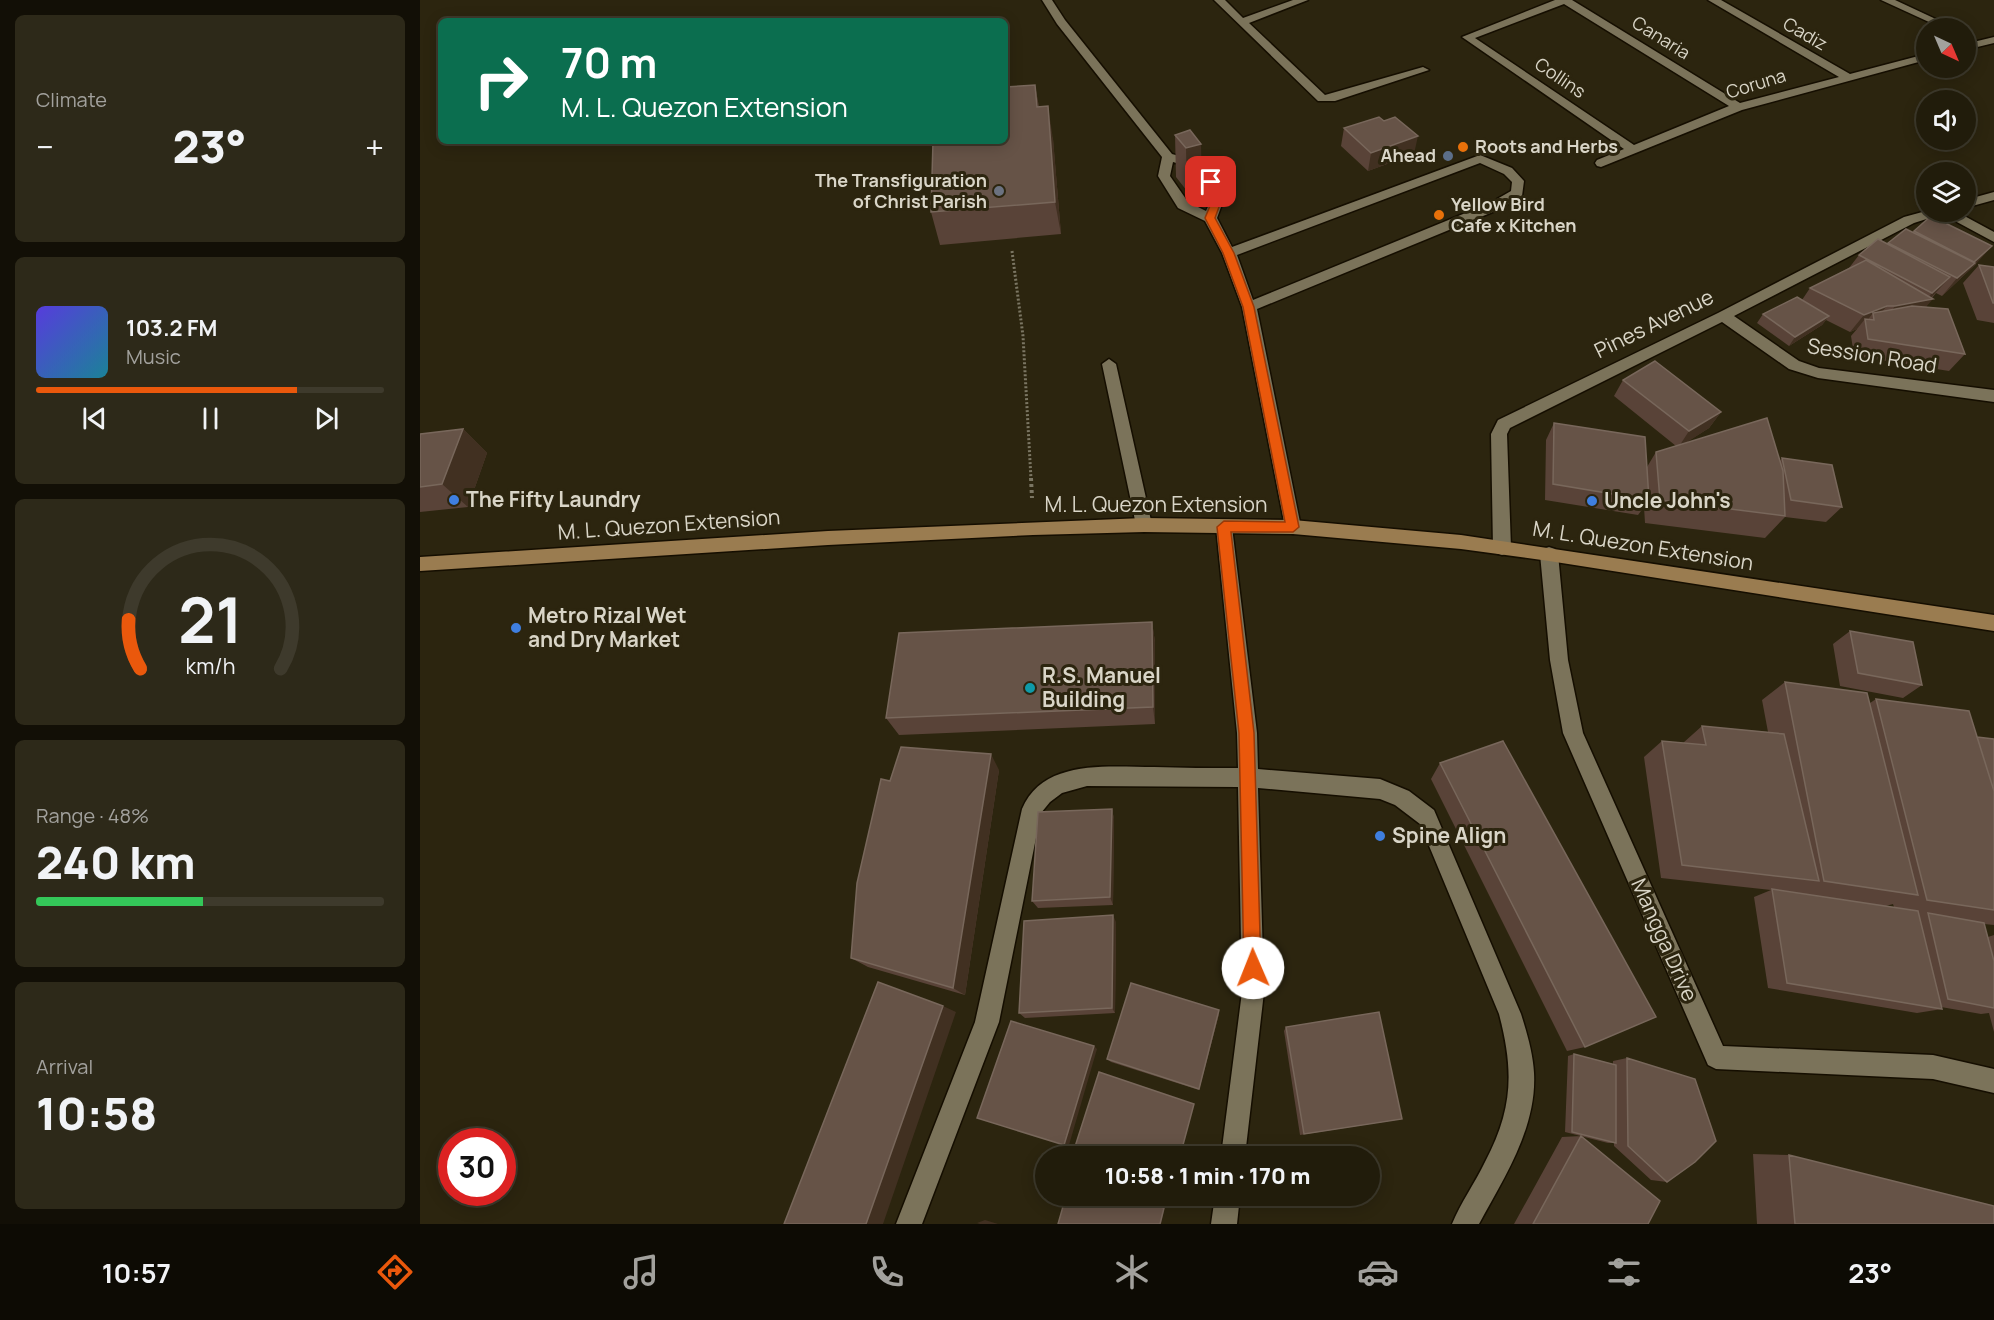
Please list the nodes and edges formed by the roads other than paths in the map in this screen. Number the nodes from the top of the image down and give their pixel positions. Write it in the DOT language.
graph roads {
  1 [pos="1047,0"];
  2 [pos="1219,0"];
  3 [pos="1303,0"];
  4 [pos="1565,0"];
  5 [pos="1713,0"];
  6 [pos="1886,0"];
  7 [pos="1927,18"];
  8 [pos="1240,22"];
  9 [pos="1976,40"];
  10 [pos="1994,40"];
  11 [pos="1982,43"];
  12 [pos="1976,44"];
  13 [pos="1916,60"];
  14 [pos="1423,70"];
  15 [pos="1849,78"];
  16 [pos="1738,107"];
  17 [pos="1632,149"];
  18 [pos="1168,157"];
  19 [pos="1601,163"];
  20 [pos="1994,196"];
  21 [pos="1976,201"];
  22 [pos="1210,218"];
  23 [pos="1916,218"];
  24 [pos="1966,222"];
  25 [pos="1994,238"];
  26 [pos="1229,253"];
  27 [pos="1249,307"];
  28 [pos="1723,316"];
  29 [pos="1109,364"];
  30 [pos="1994,396"];
  31 [pos="1144,525"];
  32 [pos="1224,527"];
  33 [pos="1293,527"];
  34 [pos="1502,548"];
  35 [pos="1549,554"];
  36 [pos="420,564"];
  37 [pos="1994,623"];
  38 [pos="1249,778"];
  39 [pos="1994,1081"];
  40 [pos="1234,1146"];
  41 [pos="1227,1206"];
  42 [pos="909,1224"];
  43 [pos="1224,1224"];
  44 [pos="1465,1224"];
  1 -- 18 [label="street"];
  2 -- 8 [label="street"];
  3 -- 8 [label="street"];
  4 -- 16 [label="street, Canaria"];
  4 -- 17 [label="street, Collins"];
  5 -- 15 [label="street, Cadiz"];
  6 -- 7 [label="street"];
  8 -- 14 [label="street"];
  9 -- 11 [label="street"];
  10 -- 11 [label="street"];
  11 -- 12 [label="street"];
  13 -- 15 [label="street, Coruna"];
  15 -- 16 [label="street, Coruna"];
  16 -- 17 [label="street, Coruna"];
  17 -- 19 [label="street, Coruna"];
  18 -- 22 [label="street"];
  18 -- 22 [label="street"];
  20 -- 21 [label="street"];
  22 -- 26 [label="street"];
  23 -- 28 [label="street, Pines Avenue"];
  24 -- 25 [label="street"];
  26 -- 27 [label="street"];
  26 -- 27 [label="street"];
  27 -- 33 [label="street"];
  28 -- 30 [label="street, Session Road"];
  28 -- 34 [label="street, Pines Avenue"];
  29 -- 31 [label="street"];
  31 -- 32 [label="main road, M. L. Quezon Extension"];
  31 -- 36 [label="main road, M. L. Quezon Extension"];
  32 -- 33 [label="main road, M. L. Quezon Extension"];
  32 -- 38 [label="street"];
  33 -- 34 [label="main road, M. L. Quezon Extension"];
  34 -- 35 [label="main road, M. L. Quezon Extension"];
  35 -- 37 [label="main road, M. L. Quezon Extension"];
  35 -- 39 [label="street, Mangga Drive"];
  38 -- 40 [label="street"];
  38 -- 42 [label="street"];
  38 -- 44 [label="street"];
  41 -- 43 [label="street"];
}
